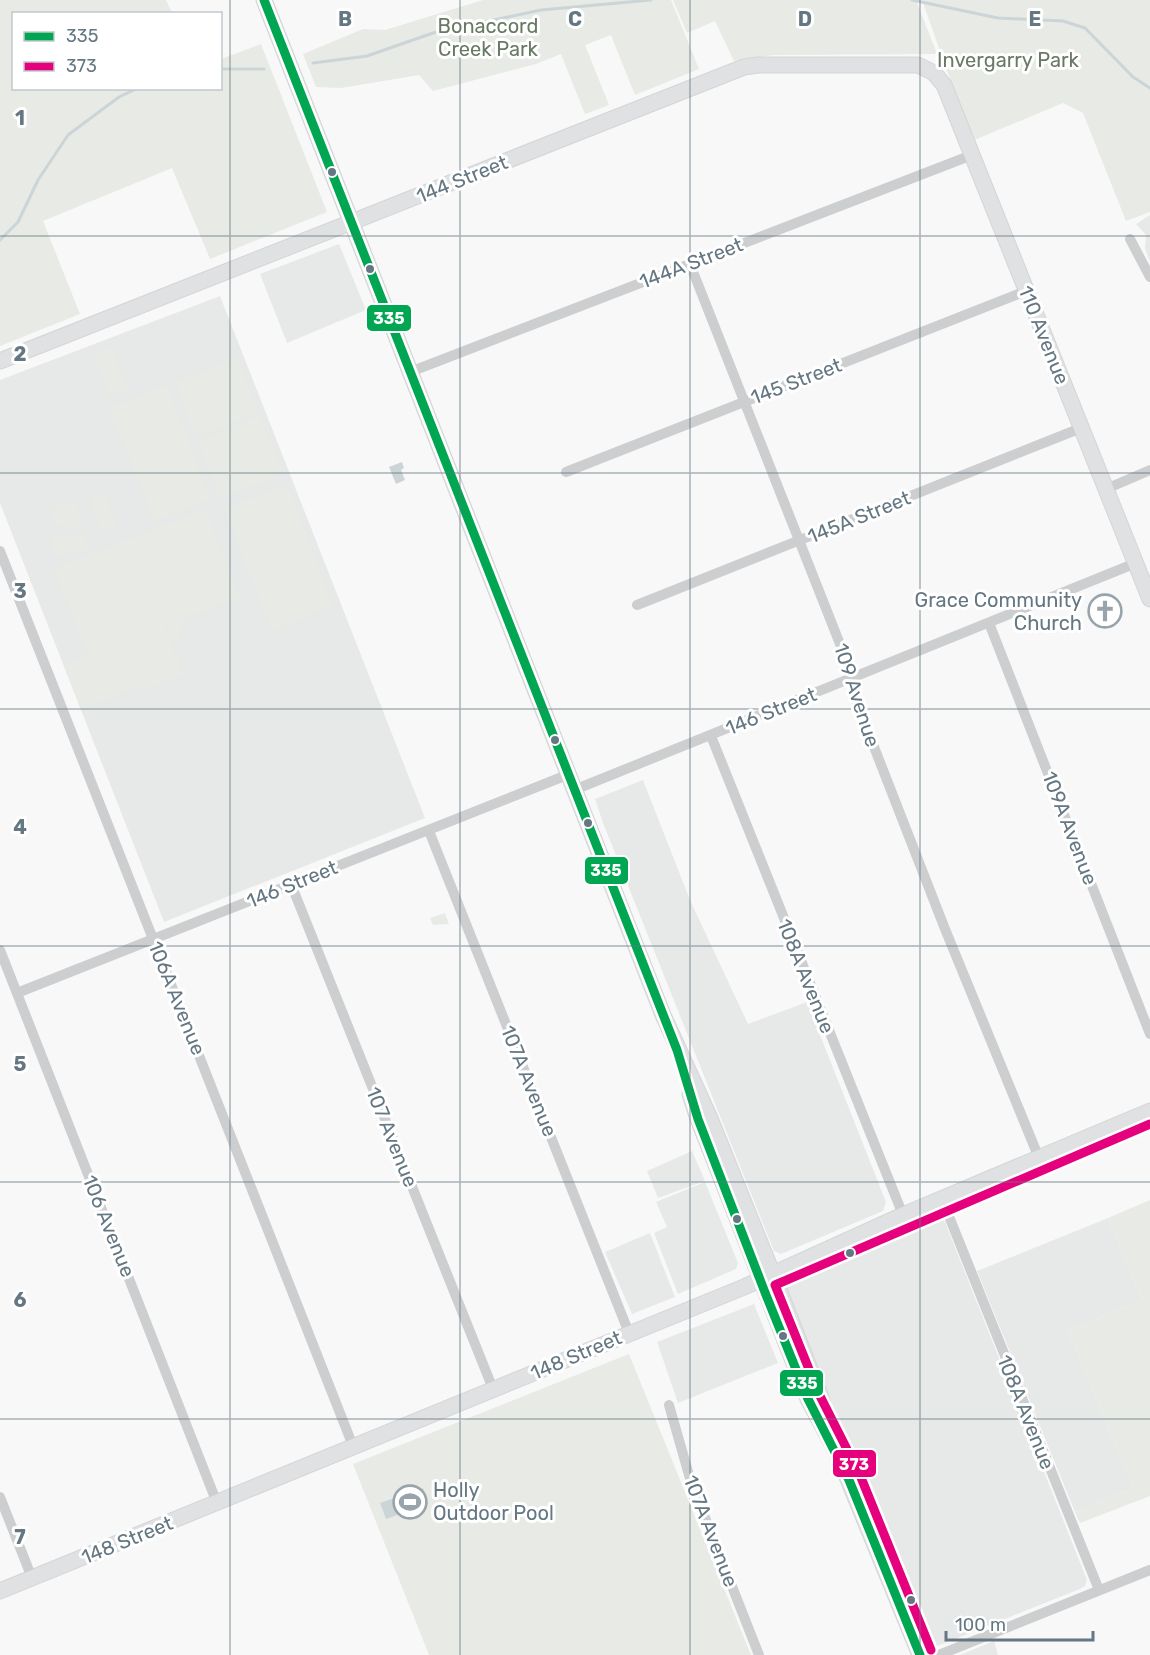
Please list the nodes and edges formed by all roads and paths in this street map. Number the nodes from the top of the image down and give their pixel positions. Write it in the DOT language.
graph roads {
  1 [pos="264,0"];
  2 [pos="934,73"];
  3 [pos="972,155"];
  4 [pos="350,222"];
  5 [pos="1130,239"];
  6 [pos="690,264"];
  7 [pos="1150,277"];
  8 [pos="1026,291"];
  9 [pos="0,361"];
  10 [pos="410,372"];
  11 [pos="746,401"];
  12 [pos="1081,428"];
  13 [pos="1150,470"];
  14 [pos="566,472"];
  15 [pos="1106,489"];
  16 [pos="800,540"];
  17 [pos="0,550"];
  18 [pos="1136,563"];
  19 [pos="1150,599"];
  20 [pos="637,605"];
  21 [pos="989,623"];
  22 [pos="854,677"];
  23 [pos="711,736"];
  24 [pos="567,775"];
  25 [pos="574,790"];
  26 [pos="429,831"];
  27 [pos="291,884"];
  28 [pos="153,939"];
  29 [pos="0,950"];
  30 [pos="17,993"];
  31 [pos="1150,1034"];
  32 [pos="1150,1112"];
  33 [pos="1039,1158"];
  34 [pos="942,1199"];
  35 [pos="903,1215"];
  36 [pos="766,1277"];
  37 [pos="629,1333"];
  38 [pos="493,1389"];
  39 [pos="669,1405"];
  40 [pos="353,1446"];
  41 [pos="0,1497"];
  42 [pos="217,1503"];
  43 [pos="1150,1570"];
  44 [pos="32,1578"];
  45 [pos="1099,1590"];
  46 [pos="0,1592"];
  47 [pos="759,1655"];
  48 [pos="920,1655"];
  49 [pos="939,1655"];
  1 -- 4 [label="main road"];
  2 -- 3 [label="main road, 110 Avenue"];
  2 -- 4 [label="main road, 144 Street"];
  3 -- 6 [label="street, 144A Street"];
  3 -- 8 [label="main road, 110 Avenue"];
  4 -- 9 [label="main road, 144 Street"];
  4 -- 10 [label="main road"];
  5 -- 7 [label="street"];
  6 -- 10 [label="street, 144A Street"];
  6 -- 11 [label="street, 109 Avenue"];
  8 -- 11 [label="street, 145 Street"];
  8 -- 12 [label="main road, 110 Avenue"];
  10 -- 24 [label="main road"];
  11 -- 14 [label="street, 145 Street"];
  11 -- 16 [label="street, 109 Avenue"];
  12 -- 15 [label="main road, 110 Avenue"];
  12 -- 16 [label="street, 145A Street"];
  13 -- 15 [label="street"];
  15 -- 18 [label="main road, 110 Avenue"];
  16 -- 20 [label="street, 145A Street"];
  16 -- 22 [label="street, 109 Avenue"];
  17 -- 28 [label="street, 106A Avenue"];
  18 -- 19 [label="main road, 110 Avenue"];
  18 -- 21 [label="street, 146 Street"];
  21 -- 22 [label="street, 146 Street"];
  21 -- 31 [label="street, 109A Avenue"];
  22 -- 23 [label="street, 146 Street"];
  22 -- 33 [label="street, 109 Avenue"];
  23 -- 25 [label="street, 146 Street"];
  23 -- 35 [label="street, 108A Avenue"];
  24 -- 25 [label="main road"];
  24 -- 26 [label="street, 146 Street"];
  25 -- 36 [label="main road"];
  26 -- 27 [label="street, 146 Street"];
  26 -- 37 [label="street, 107A Avenue"];
  27 -- 28 [label="street, 146 Street"];
  27 -- 38 [label="street, 107 Avenue"];
  28 -- 30 [label="street, 146 Street"];
  28 -- 40 [label="street, 106A Avenue"];
  29 -- 30 [label="street, 106 Avenue"];
  30 -- 42 [label="street, 106 Avenue"];
  32 -- 33 [label="main road, 148 Street"];
  33 -- 34 [label="main road, 148 Street"];
  34 -- 35 [label="main road, 148 Street"];
  34 -- 45 [label="street, 108A Avenue"];
  35 -- 36 [label="main road, 148 Street"];
  36 -- 37 [label="main road, 148 Street"];
  36 -- 48 [label="main road"];
  37 -- 38 [label="main road, 148 Street"];
  38 -- 40 [label="main road, 148 Street"];
  39 -- 47 [label="street, 107A Avenue"];
  40 -- 42 [label="main road, 148 Street"];
  41 -- 44 [label="street"];
  42 -- 44 [label="main road, 148 Street"];
  43 -- 45 [label="street"];
  44 -- 46 [label="main road, 148 Street"];
  45 -- 49 [label="street"];
}
